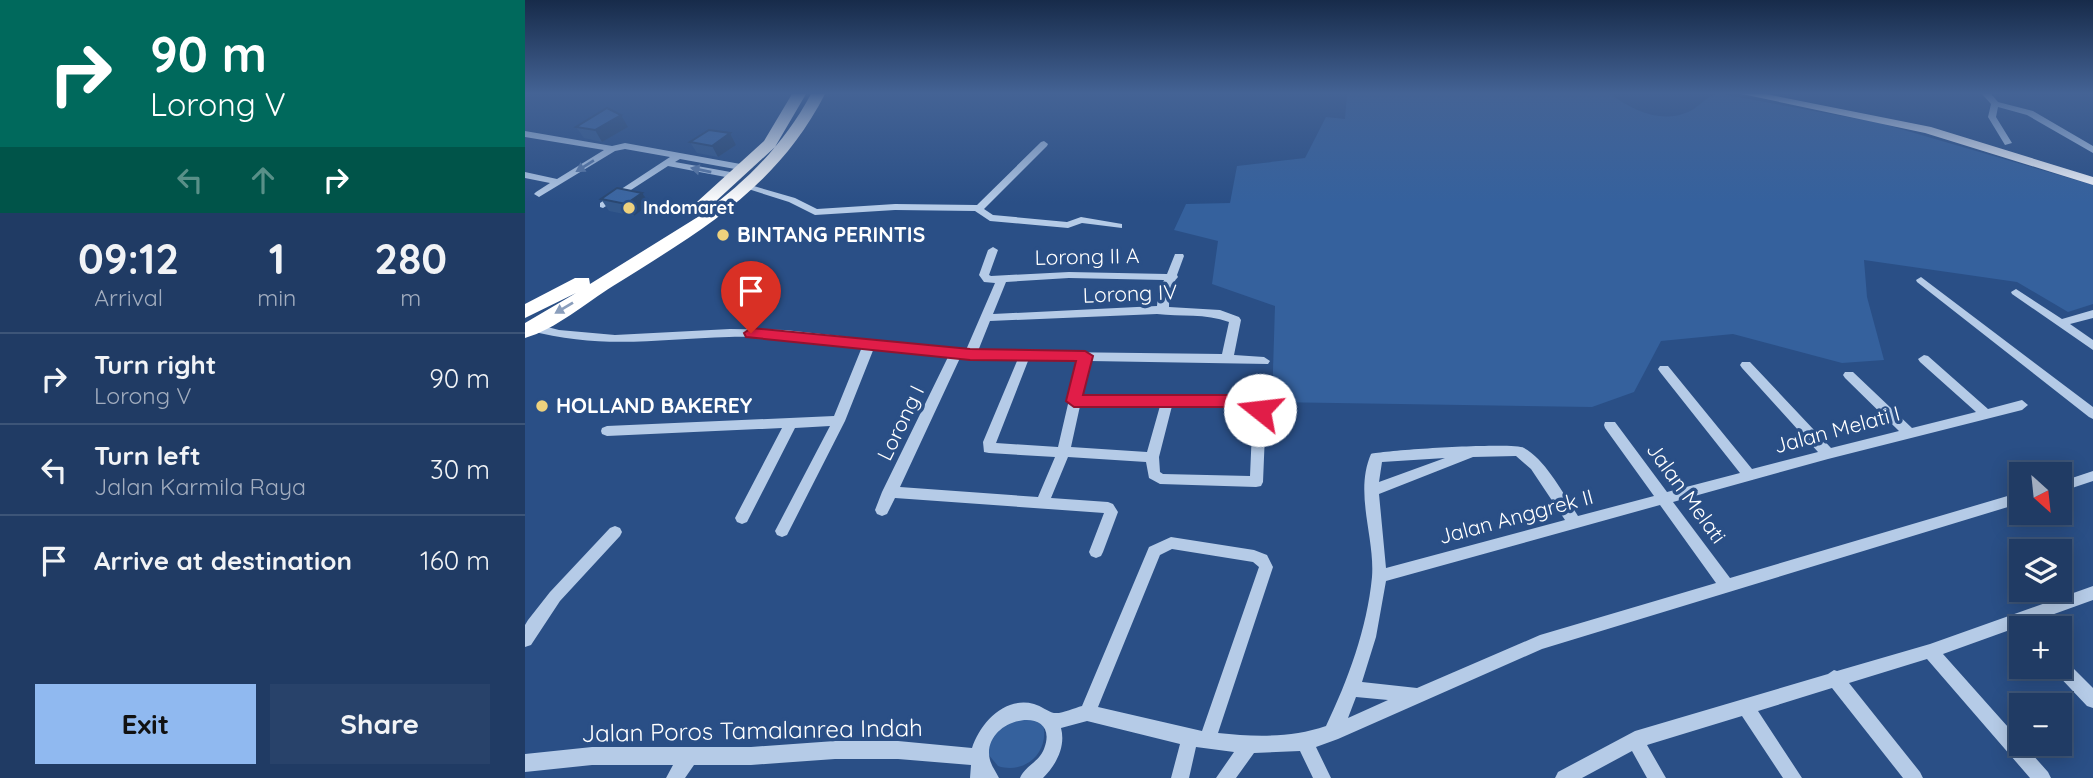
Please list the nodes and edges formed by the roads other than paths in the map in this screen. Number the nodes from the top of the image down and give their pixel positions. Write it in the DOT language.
graph roads {
  1 [pos="778,130"];
  2 [pos="797,130"];
  3 [pos="1928,130"];
  4 [pos="1966,130"];
  5 [pos="2000,130"];
  6 [pos="2059,130"];
  7 [pos="525,134"];
  8 [pos="2008,143"];
  9 [pos="1044,144"];
  10 [pos="612,149"];
  11 [pos="2093,150"];
  12 [pos="679,155"];
  13 [pos="667,163"];
  14 [pos="2093,169"];
  15 [pos="525,175"];
  16 [pos="743,177"];
  17 [pos="2093,181"];
  18 [pos="559,182"];
  19 [pos="539,194"];
  20 [pos="603,205"];
  21 [pos="979,209"];
  22 [pos="1118,226"];
  23 [pos="993,250"];
  24 [pos="1179,256"];
  25 [pos="1173,276"];
  26 [pos="1002,279"];
  27 [pos="1921,281"];
  28 [pos="2017,292"];
  29 [pos="1163,311"];
  30 [pos="2093,314"];
  31 [pos="986,318"];
  32 [pos="2060,323"];
  33 [pos="527,324"];
  34 [pos="869,345"];
  35 [pos="2093,345"];
  36 [pos="956,354"];
  37 [pos="970,355"];
  38 [pos="1085,356"];
  39 [pos="1024,357"];
  40 [pos="1227,358"];
  41 [pos="1924,359"];
  42 [pos="1264,361"];
  43 [pos="1746,365"];
  44 [pos="1664,369"];
  45 [pos="1849,375"];
  46 [pos="1074,401"];
  47 [pos="1167,402"];
  48 [pos="2022,405"];
  49 [pos="1985,412"];
  50 [pos="2093,414"];
  51 [pos="839,421"];
  52 [pos="790,425"];
  53 [pos="1610,425"];
  54 [pos="607,430"];
  55 [pos="1909,433"];
  56 [pos="1064,450"];
  57 [pos="1479,452"];
  58 [pos="1828,454"];
  59 [pos="1152,457"];
  60 [pos="1750,475"];
  61 [pos="2093,476"];
  62 [pos="2072,483"];
  63 [pos="1373,490"];
  64 [pos="889,492"];
  65 [pos="1664,498"];
  66 [pos="1043,502"];
  67 [pos="2009,502"];
  68 [pos="882,510"];
  69 [pos="742,518"];
  70 [pos="1575,523"];
  71 [pos="782,531"];
  72 [pos="615,532"];
  73 [pos="1096,552"];
  74 [pos="1379,576"];
  75 [pos="1727,586"];
  76 [pos="2093,593"];
  77 [pos="2038,616"];
  78 [pos="2009,627"];
  79 [pos="525,640"];
  80 [pos="1930,651"];
  81 [pos="1834,678"];
  82 [pos="2072,678"];
  83 [pos="1353,690"];
  84 [pos="1415,695"];
  85 [pos="2093,700"];
  86 [pos="1745,706"];
  87 [pos="1087,713"];
  88 [pos="1051,722"];
  89 [pos="1332,733"];
  90 [pos="1198,739"];
  91 [pos="1635,740"];
  92 [pos="1305,741"];
  93 [pos="1250,745"];
  94 [pos="690,755"];
  95 [pos="980,757"];
  96 [pos="525,762"];
  97 [pos="1044,770"];
  98 [pos="675,778"];
  99 [pos="979,778"];
  100 [pos="990,778"];
  101 [pos="1030,778"];
  102 [pos="1180,778"];
  103 [pos="1225,778"];
  104 [pos="1322,778"];
  105 [pos="1564,778"];
  106 [pos="1657,778"];
  107 [pos="1793,778"];
  108 [pos="1914,778"];
  109 [pos="2042,778"];
  1 -- 16 [label="highway"];
  2 -- 16 [label="highway"];
  3 -- 17 [label="main road"];
  4 -- 8 [label="main road"];
  5 -- 8 [label="street"];
  6 -- 11 [label="street"];
  7 -- 10 [label="street"];
  8 -- 14 [label="main road"];
  9 -- 21 [label="street"];
  10 -- 12 [label="street"];
  10 -- 18 [label="street, one-way"];
  12 -- 13 [label="street"];
  12 -- 16 [label="street"];
  16 -- 13 [label="street, one-way"];
  13 -- 20 [label="street"];
  15 -- 18 [label="street"];
  16 -- 21 [label="street"];
  16 -- 33 [label="highway"];
  18 -- 19 [label="street"];
  21 -- 22 [label="street"];
  23 -- 26 [label="street"];
  24 -- 25 [label="street"];
  25 -- 26 [label="street, Lorong II A"];
  25 -- 29 [label="street"];
  26 -- 31 [label="street"];
  27 -- 50 [label="street"];
  28 -- 32 [label="street"];
  29 -- 31 [label="street, Lorong IV"];
  29 -- 40 [label="street, Lorong IV"];
  30 -- 32 [label="street"];
  31 -- 37 [label="street"];
  32 -- 35 [label="street"];
  33 -- 34 [label="street"];
  34 -- 36 [label="street"];
  34 -- 51 [label="street"];
  36 -- 37 [label="street"];
  36 -- 64 [label="street, Lorong I"];
  37 -- 39 [label="street"];
  38 -- 39 [label="street"];
  38 -- 40 [label="street"];
  38 -- 46 [label="street"];
  39 -- 56 [label="street"];
  40 -- 42 [label="street"];
  41 -- 49 [label="street"];
  43 -- 58 [label="street"];
  44 -- 60 [label="street"];
  45 -- 55 [label="street"];
  46 -- 47 [label="street"];
  46 -- 56 [label="street"];
  47 -- 59 [label="street"];
  47 -- 59 [label="street"];
  48 -- 49 [label="street, Jalan Melati I"];
  49 -- 55 [label="street, Jalan Melati I"];
  51 -- 52 [label="street"];
  51 -- 71 [label="street"];
  52 -- 54 [label="street"];
  52 -- 69 [label="street"];
  53 -- 65 [label="street, Jalan Melati"];
  55 -- 58 [label="street, Jalan Melati I"];
  56 -- 59 [label="street"];
  56 -- 66 [label="street"];
  57 -- 63 [label="street"];
  57 -- 63 [label="street"];
  57 -- 70 [label="street"];
  58 -- 60 [label="street, Jalan Melati I"];
  60 -- 65 [label="street, Jalan Melati I"];
  61 -- 62 [label="street"];
  63 -- 74 [label="street"];
  64 -- 66 [label="street"];
  64 -- 68 [label="street, Lorong I"];
  65 -- 70 [label="street, Jalan Anggrek II"];
  65 -- 75 [label="street, Jalan Melati"];
  66 -- 73 [label="street"];
  67 -- 75 [label="street"];
  70 -- 74 [label="street, Jalan Anggrek II"];
  72 -- 79 [label="street"];
  74 -- 83 [label="street"];
  75 -- 84 [label="street"];
  76 -- 77 [label="street"];
  78 -- 80 [label="street"];
  80 -- 81 [label="street"];
  80 -- 109 [label="street"];
  81 -- 86 [label="street"];
  81 -- 108 [label="street"];
  82 -- 85 [label="street"];
  83 -- 84 [label="street"];
  83 -- 89 [label="street"];
  84 -- 89 [label="street"];
  86 -- 91 [label="street"];
  86 -- 107 [label="street"];
  87 -- 88 [label="street"];
  87 -- 90 [label="street"];
  87 -- 90 [label="street"];
  88 -- 95 [label="street"];
  88 -- 97 [label="street"];
  89 -- 92 [label="street"];
  90 -- 93 [label="street"];
  90 -- 102 [label="street"];
  91 -- 105 [label="street"];
  91 -- 106 [label="street"];
  92 -- 93 [label="street"];
  92 -- 104 [label="street"];
  93 -- 103 [label="street"];
  94 -- 95 [label="street, Jalan Poros Tamalanrea Indah"];
  94 -- 96 [label="street, Jalan Poros Tamalanrea Indah"];
  94 -- 98 [label="street"];
  95 -- 99 [label="street"];
  95 -- 100 [label="street"];
  97 -- 101 [label="street"];
}
